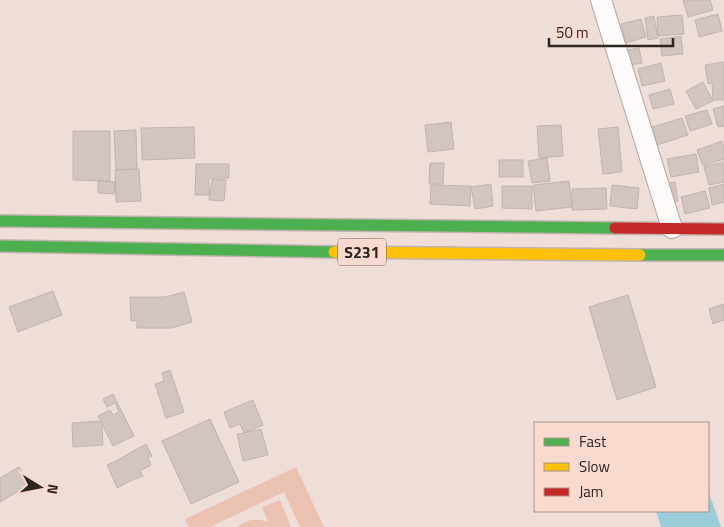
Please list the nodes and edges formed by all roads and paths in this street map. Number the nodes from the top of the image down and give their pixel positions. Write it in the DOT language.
graph roads {
  1 [pos="601,0"];
  2 [pos="0,221"];
  3 [pos="672,228"];
  4 [pos="724,229"];
  5 [pos="0,246"];
  6 [pos="724,255"];
  1 -- 3 [label="street"];
  2 -- 3 [label="main road, S231"];
  3 -- 4 [label="main road, S231"];
  5 -- 6 [label="main road, S231"];
}
